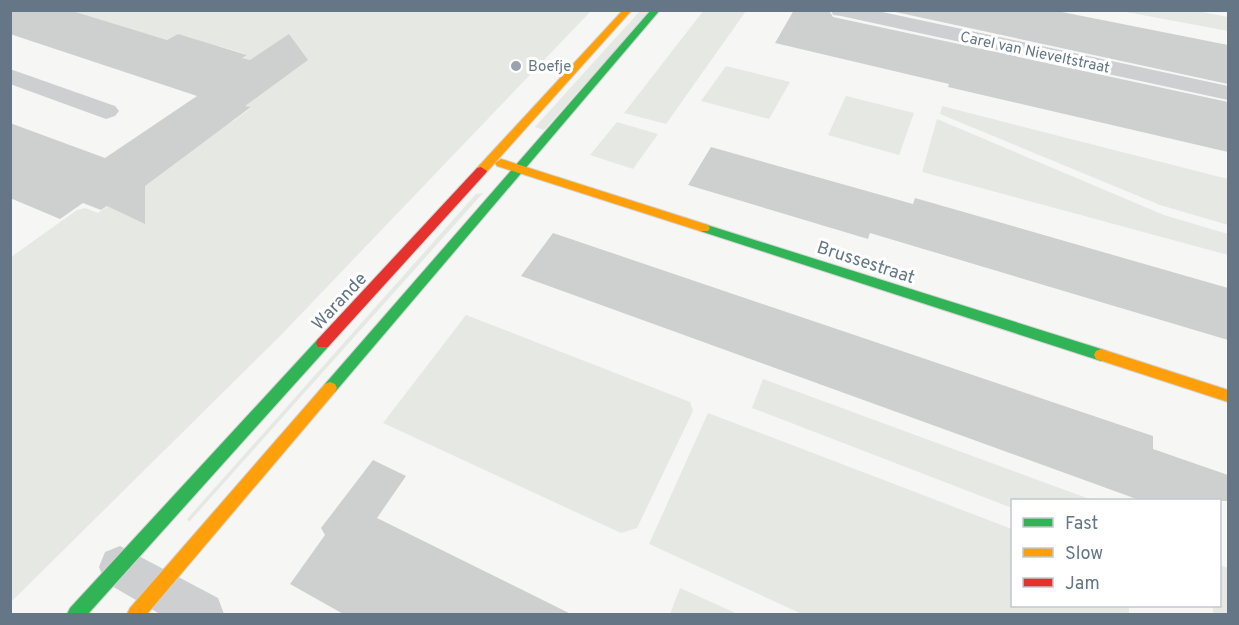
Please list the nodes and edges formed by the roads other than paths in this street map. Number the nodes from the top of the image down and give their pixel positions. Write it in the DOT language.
graph roads {
  1 [pos="628,10"];
  2 [pos="656,10"];
  3 [pos="842,10"];
  4 [pos="10,76"];
  5 [pos="1228,93"];
  6 [pos="106,111"];
  7 [pos="493,160"];
  8 [pos="520,170"];
  9 [pos="1228,396"];
  10 [pos="120,567"];
  11 [pos="147,602"];
  12 [pos="76,615"];
  13 [pos="202,615"];
  1 -- 7 [label="street, Warande"];
  2 -- 8 [label="street"];
  3 -- 5 [label="street, Carel van Nieveltstraat"];
  4 -- 6 [label="street"];
  7 -- 8 [label="street, Brussestraat"];
  7 -- 10 [label="street, Warande"];
  8 -- 9 [label="street, Brussestraat"];
  8 -- 11 [label="street"];
  10 -- 11 [label="street"];
  10 -- 12 [label="street, Warande"];
  11 -- 13 [label="street"];
}
